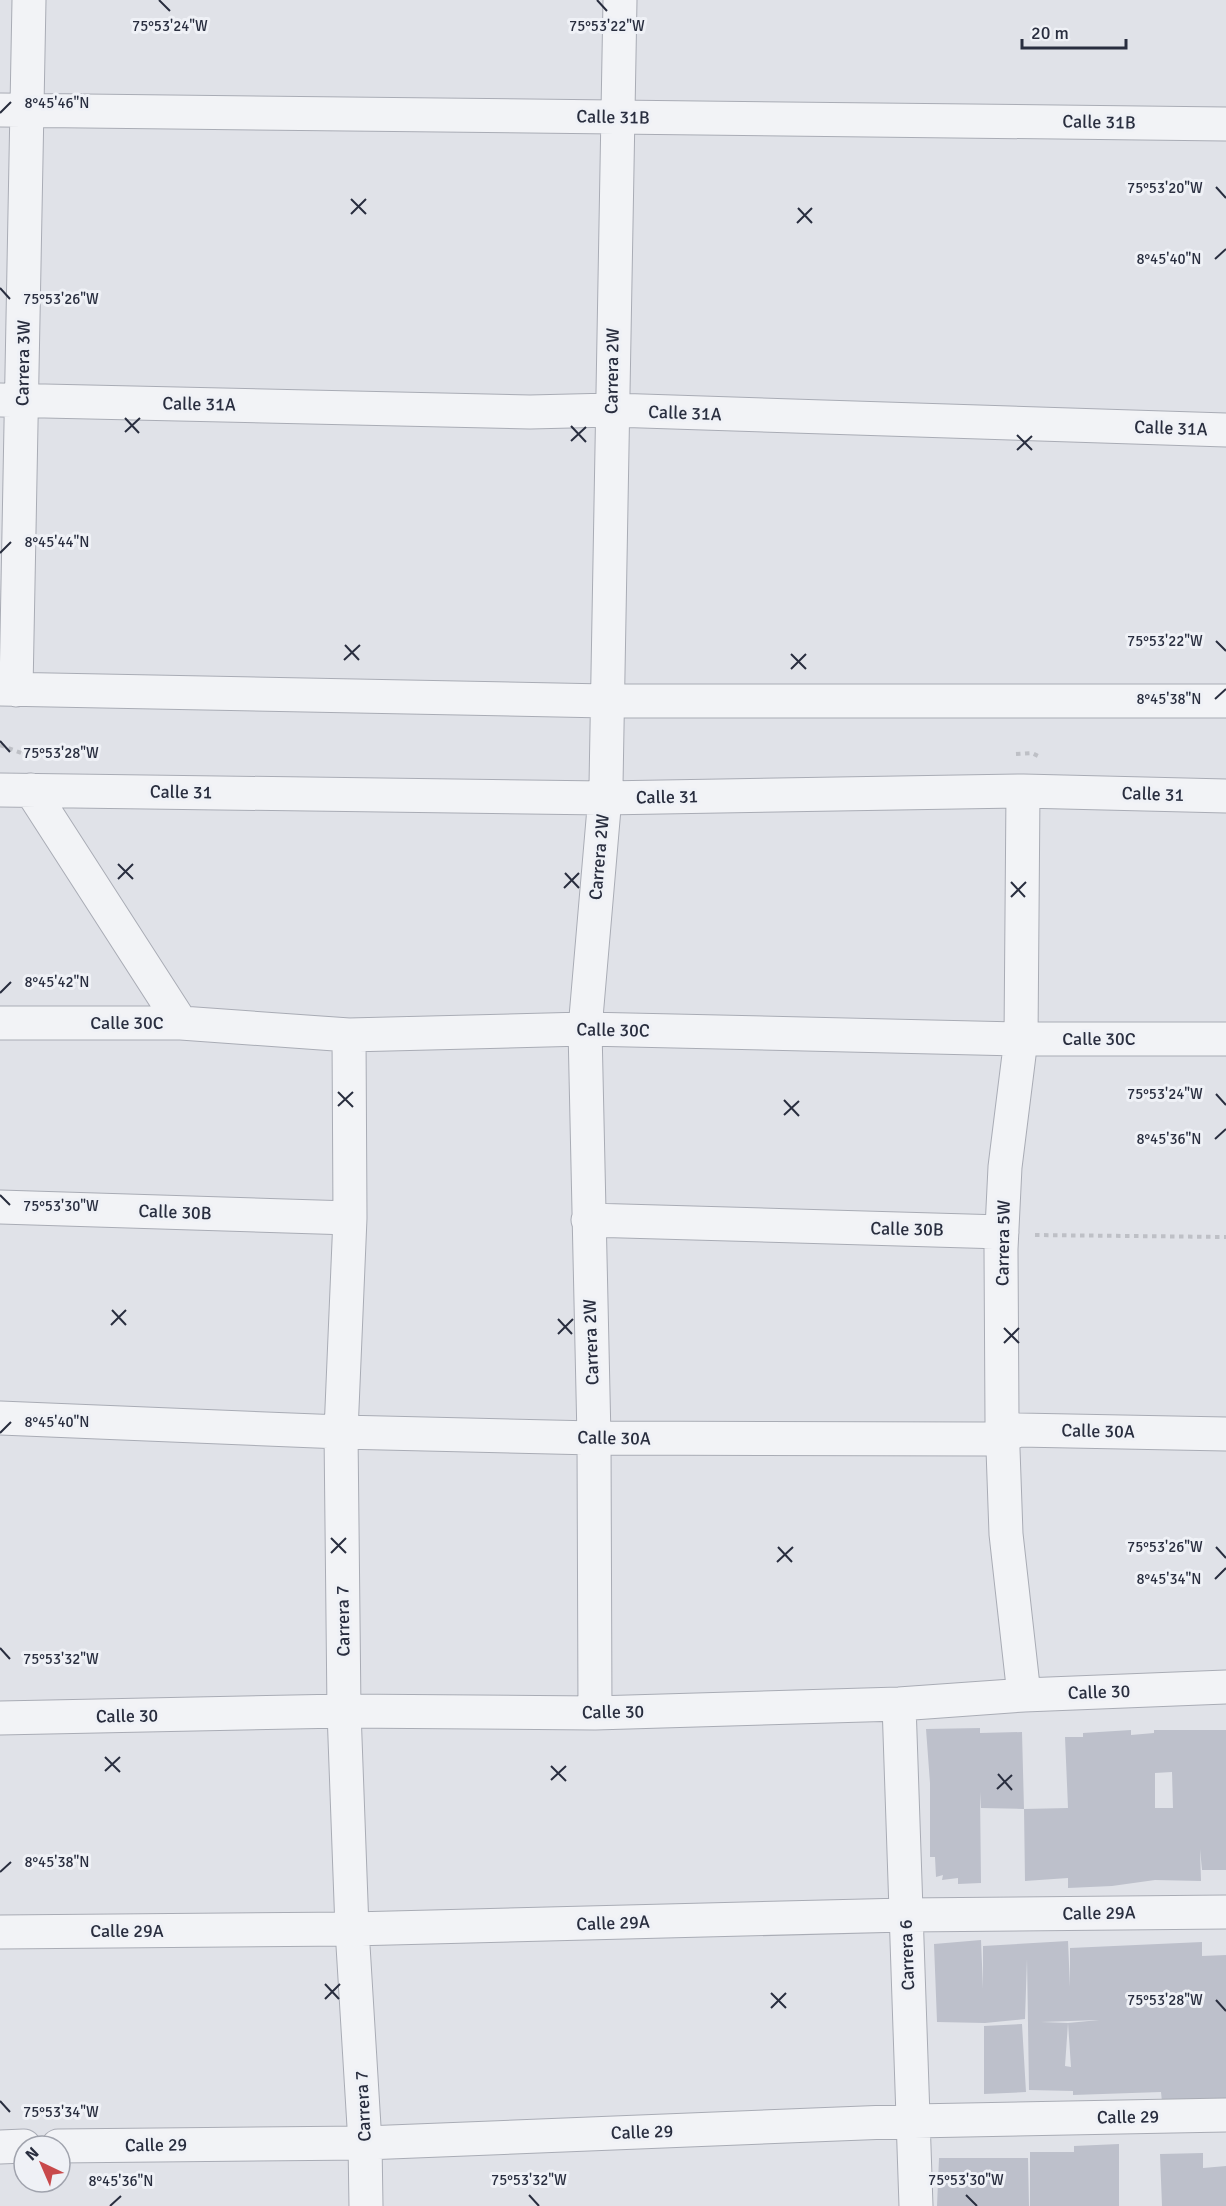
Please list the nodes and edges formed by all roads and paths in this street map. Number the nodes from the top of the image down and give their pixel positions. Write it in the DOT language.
graph roads {
  1 [pos="29,0"];
  2 [pos="620,0"];
  3 [pos="14,110"];
  4 [pos="618,117"];
  5 [pos="1226,124"];
  6 [pos="11,400"];
  7 [pos="612,410"];
  8 [pos="1226,430"];
  9 [pos="8,690"];
  10 [pos="1226,700"];
  11 [pos="606,701"];
  12 [pos="15,790"];
  13 [pos="1023,791"];
  14 [pos="1226,796"];
  15 [pos="604,798"];
  16 [pos="0,1023"];
  17 [pos="181,1023"];
  18 [pos="585,1029"];
  19 [pos="349,1035"];
  20 [pos="1226,1039"];
  21 [pos="1021,1040"];
  22 [pos="0,1207"];
  23 [pos="350,1218"];
  24 [pos="588,1220"];
  25 [pos="1002,1232"];
  26 [pos="1226,1237"];
  27 [pos="0,1418"];
  28 [pos="341,1432"];
  29 [pos="1226,1434"];
  30 [pos="1003,1436"];
  31 [pos="594,1438"];
  32 [pos="1226,1687"];
  33 [pos="1024,1695"];
  34 [pos="898,1704"];
  35 [pos="344,1712"];
  36 [pos="595,1713"];
  37 [pos="0,1718"];
  38 [pos="1226,1912"];
  39 [pos="905,1915"];
  40 [pos="352,1929"];
  41 [pos="0,1932"];
  42 [pos="1226,2115"];
  43 [pos="914,2121"];
  44 [pos="365,2143"];
  45 [pos="72,2146"];
  46 [pos="366,2206"];
  47 [pos="916,2206"];
  1 -- 3 [label="street, Carrera 3W"];
  2 -- 4 [label="street, Carrera 2W"];
  3 -- 4 [label="street, Calle 31B"];
  3 -- 6 [label="street, Carrera 3W"];
  4 -- 5 [label="street, Calle 31B"];
  4 -- 7 [label="street, Carrera 2W"];
  6 -- 7 [label="street, Calle 31A"];
  6 -- 9 [label="street, Carrera 3W"];
  7 -- 8 [label="street, Calle 31A"];
  7 -- 11 [label="street, Carrera 2W"];
  9 -- 11 [label="street"];
  10 -- 11 [label="street"];
  11 -- 15 [label="street, Carrera 2W"];
  12 -- 15 [label="street, Calle 31"];
  12 -- 17 [label="street"];
  13 -- 14 [label="street, Calle 31"];
  13 -- 15 [label="street, Calle 31"];
  13 -- 21 [label="street, Carrera 5W"];
  15 -- 18 [label="street, Carrera 2W"];
  16 -- 17 [label="street, Calle 30C"];
  17 -- 19 [label="street, Calle 30C"];
  18 -- 19 [label="street, Calle 30C"];
  18 -- 21 [label="street, Calle 30C"];
  18 -- 24 [label="street, Carrera 2W"];
  19 -- 23 [label="street, Carrera 7"];
  20 -- 21 [label="street, Calle 30C"];
  21 -- 25 [label="street, Carrera 5W"];
  22 -- 23 [label="street, Calle 30B"];
  23 -- 28 [label="street, Carrera 7"];
  24 -- 25 [label="street, Calle 30B"];
  24 -- 31 [label="street, Carrera 2W"];
  25 -- 26 [label="path"];
  25 -- 30 [label="street, Carrera 5W"];
  27 -- 28 [label="street, Calle 30A"];
  28 -- 31 [label="street, Calle 30A"];
  28 -- 35 [label="street, Carrera 7"];
  29 -- 30 [label="street, Calle 30A"];
  30 -- 31 [label="street, Calle 30A"];
  30 -- 33 [label="street, Carrera 5W"];
  31 -- 36 [label="street, Carrera 2W"];
  32 -- 33 [label="street, Calle 30"];
  33 -- 34 [label="street, Calle 30"];
  34 -- 36 [label="street, Calle 30"];
  34 -- 39 [label="street, Carrera 6"];
  35 -- 36 [label="street, Calle 30"];
  35 -- 37 [label="street, Calle 30"];
  35 -- 40 [label="street, Carrera 7"];
  38 -- 39 [label="street, Calle 29A"];
  39 -- 40 [label="street, Calle 29A"];
  39 -- 43 [label="street, Carrera 6"];
  40 -- 41 [label="street, Calle 29A"];
  40 -- 44 [label="street, Carrera 7"];
  42 -- 43 [label="street, Calle 29"];
  43 -- 44 [label="street, Calle 29"];
  43 -- 47 [label="street, Carrera 6"];
  44 -- 45 [label="street, Calle 29"];
  44 -- 46 [label="street, Carrera 7"];
}
